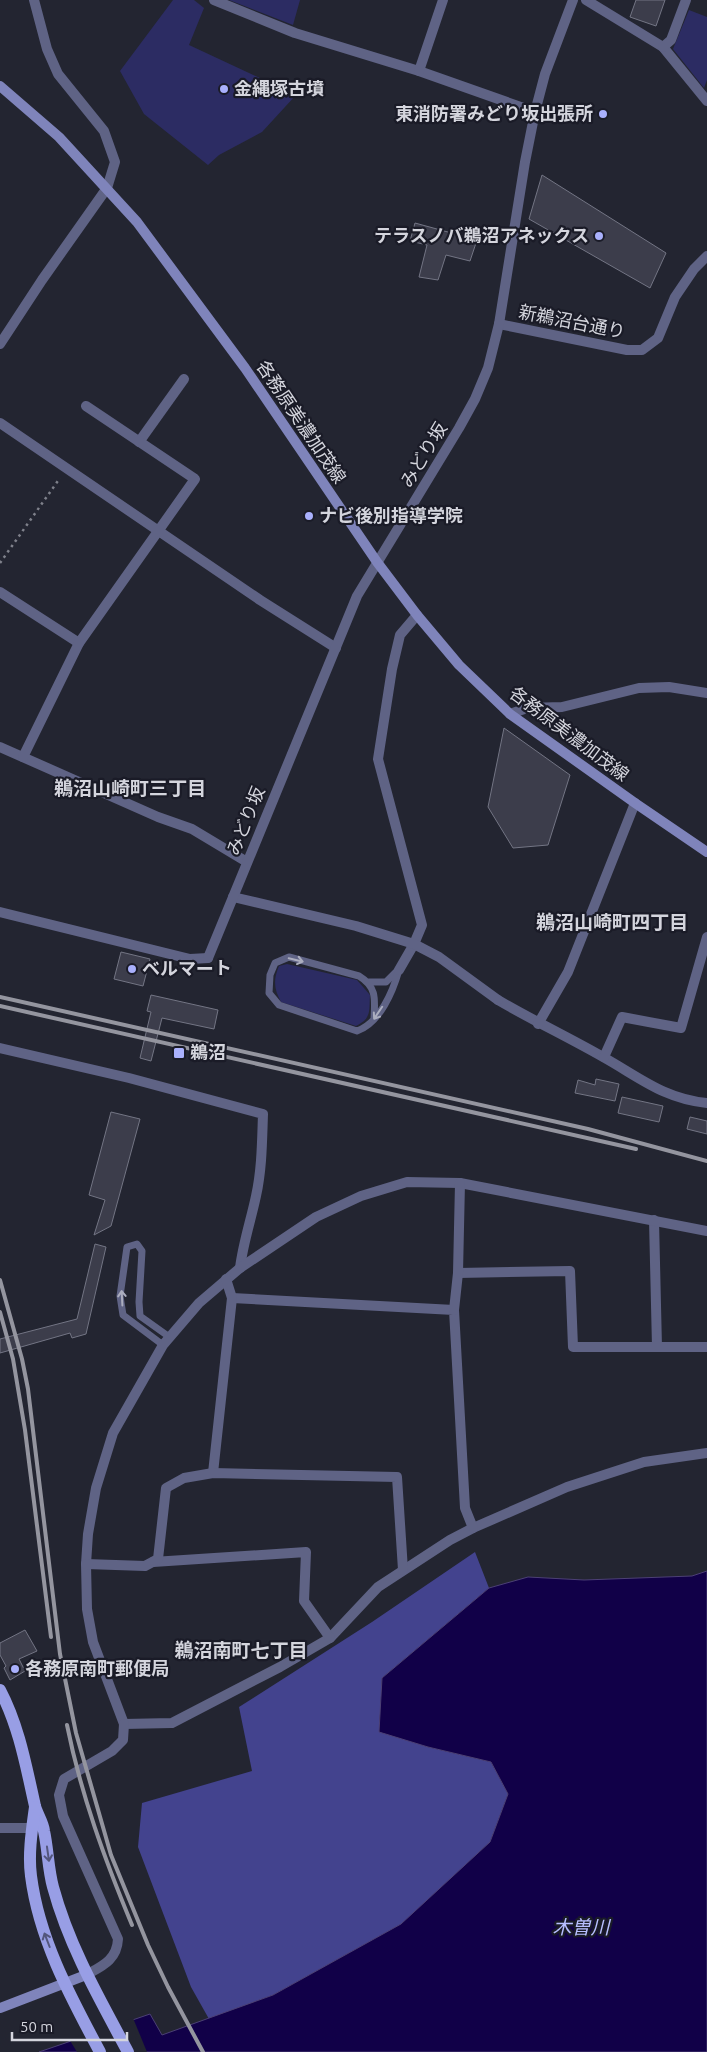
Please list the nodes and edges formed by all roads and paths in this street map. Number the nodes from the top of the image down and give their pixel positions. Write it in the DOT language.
graph roads {
  1 [pos="34,0"];
  2 [pos="214,0"];
  3 [pos="443,0"];
  4 [pos="573,0"];
  5 [pos="586,0"];
  6 [pos="686,0"];
  7 [pos="662,47"];
  8 [pos="419,71"];
  9 [pos="0,86"];
  10 [pos="707,101"];
  11 [pos="535,112"];
  12 [pos="107,188"];
  13 [pos="707,256"];
  14 [pos="499,324"];
  15 [pos="0,344"];
  16 [pos="184,379"];
  17 [pos="86,406"];
  18 [pos="0,424"];
  19 [pos="139,442"];
  20 [pos="67,468"];
  21 [pos="159,532"];
  22 [pos="377,562"];
  23 [pos="0,563"];
  24 [pos="0,592"];
  25 [pos="417,615"];
  26 [pos="79,643"];
  27 [pos="336,648"];
  28 [pos="707,693"];
  29 [pos="510,714"];
  30 [pos="0,747"];
  31 [pos="23,757"];
  32 [pos="635,804"];
  33 [pos="707,852"];
  34 [pos="247,862"];
  35 [pos="233,897"];
  36 [pos="0,912"];
  37 [pos="707,937"];
  38 [pos="414,944"];
  39 [pos="399,970"];
  40 [pos="369,982"];
  41 [pos="374,1019"];
  42 [pos="538,1024"];
  43 [pos="0,1048"];
  44 [pos="604,1057"];
  45 [pos="707,1103"];
  46 [pos="460,1183"];
  47 [pos="654,1220"];
  48 [pos="707,1231"];
  49 [pos="240,1268"];
  50 [pos="458,1273"];
  51 [pos="226,1280"];
  52 [pos="232,1298"];
  53 [pos="454,1310"];
  54 [pos="165,1341"];
  55 [pos="657,1347"];
  56 [pos="707,1347"];
  57 [pos="707,1453"];
  58 [pos="213,1473"];
  59 [pos="473,1528"];
  60 [pos="153,1562"];
  61 [pos="86,1564"];
  62 [pos="403,1570"];
  63 [pos="330,1638"];
  64 [pos="0,1690"];
  65 [pos="124,1724"];
  66 [pos="35,1807"];
  67 [pos="0,1828"];
  68 [pos="32,1828"];
  69 [pos="86,1975"];
  70 [pos="65,1985"];
  71 [pos="0,2008"];
  72 [pos="100,2052"];
  73 [pos="128,2052"];
  1 -- 12 [label="street"];
  2 -- 8 [label="street"];
  3 -- 8 [label="street"];
  4 -- 11 [label="street, みどり坂"];
  5 -- 7 [label="street"];
  6 -- 7 [label="street"];
  7 -- 10 [label="street"];
  8 -- 11 [label="street"];
  9 -- 12 [label="main road, 各務原美濃加茂線"];
  11 -- 14 [label="street, みどり坂"];
  12 -- 15 [label="street"];
  12 -- 22 [label="main road, 各務原美濃加茂線"];
  13 -- 14 [label="street, 新鵜沼台通り"];
  14 -- 22 [label="street, みどり坂"];
  16 -- 19 [label="street"];
  17 -- 19 [label="street"];
  18 -- 20 [label="street"];
  19 -- 21 [label="street"];
  20 -- 21 [label="street"];
  20 -- 23 [label="path"];
  21 -- 26 [label="street"];
  21 -- 27 [label="street"];
  22 -- 25 [label="main road, 各務原美濃加茂線"];
  22 -- 27 [label="street, みどり坂"];
  24 -- 26 [label="street"];
  25 -- 29 [label="main road, 各務原美濃加茂線"];
  25 -- 38 [label="street"];
  26 -- 31 [label="street"];
  27 -- 34 [label="street, みどり坂"];
  28 -- 29 [label="street"];
  29 -- 32 [label="main road, 各務原美濃加茂線"];
  30 -- 31 [label="street"];
  31 -- 34 [label="street"];
  32 -- 33 [label="main road, 各務原美濃加茂線"];
  32 -- 42 [label="street"];
  34 -- 35 [label="street, みどり坂"];
  35 -- 36 [label="street, みどり坂"];
  35 -- 38 [label="street"];
  37 -- 44 [label="street"];
  38 -- 39 [label="street"];
  38 -- 42 [label="street"];
  39 -- 40 [label="lane"];
  39 -- 41 [label="lane, one-way"];
  40 -- 41 [label="lane"];
  41 -- 40 [label="lane, one-way"];
  42 -- 44 [label="street"];
  43 -- 49 [label="street"];
  44 -- 45 [label="street"];
  46 -- 47 [label="street"];
  46 -- 49 [label="street"];
  46 -- 50 [label="street"];
  47 -- 48 [label="street"];
  47 -- 55 [label="street"];
  49 -- 51 [label="street"];
  50 -- 53 [label="street"];
  50 -- 55 [label="street"];
  51 -- 52 [label="street"];
  51 -- 54 [label="street"];
  52 -- 53 [label="street"];
  52 -- 58 [label="street"];
  53 -- 59 [label="street"];
  54 -- 54 [label="lane, one-way"];
  54 -- 61 [label="street"];
  55 -- 56 [label="street"];
  57 -- 59 [label="street"];
  58 -- 60 [label="street"];
  58 -- 62 [label="street"];
  59 -- 62 [label="street"];
  60 -- 61 [label="street"];
  60 -- 63 [label="street"];
  61 -- 65 [label="street"];
  62 -- 63 [label="street"];
  63 -- 65 [label="street"];
  64 -- 66 [label="main road"];
  65 -- 69 [label="street"];
  66 -- 68 [label="main road"];
  66 -- 69 [label="main road, one-way"];
  67 -- 68 [label="street"];
  70 -- 68 [label="main road, one-way"];
  69 -- 70 [label="main road"];
  69 -- 73 [label="main road"];
  70 -- 71 [label="main road"];
  70 -- 72 [label="main road"];
}
